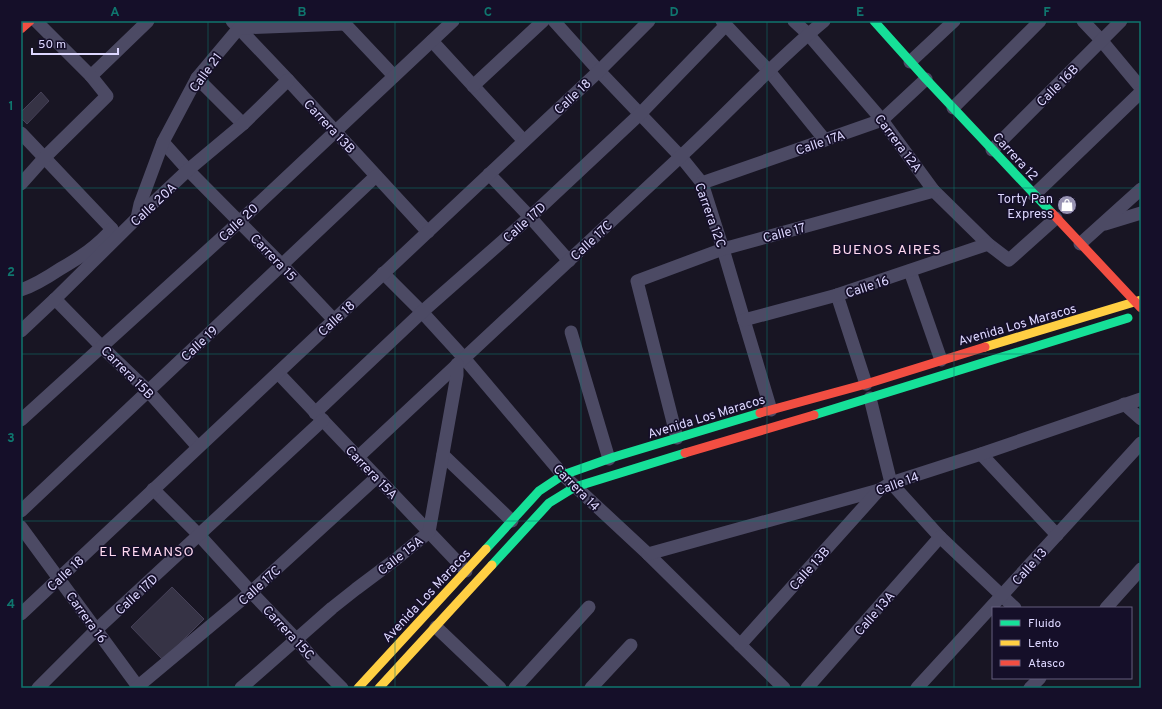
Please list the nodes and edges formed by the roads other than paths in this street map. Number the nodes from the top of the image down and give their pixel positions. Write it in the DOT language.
graph roads {
  1 [pos="30,21"];
  2 [pos="36,21"];
  3 [pos="148,21"];
  4 [pos="543,21"];
  5 [pos="554,21"];
  6 [pos="649,21"];
  7 [pos="794,21"];
  8 [pos="824,21"];
  9 [pos="874,21"];
  10 [pos="954,21"];
  11 [pos="1040,21"];
  12 [pos="1083,21"];
  13 [pos="1121,21"];
  14 [pos="344,23"];
  15 [pos="446,23"];
  16 [pos="724,23"];
  17 [pos="236,24"];
  18 [pos="21,29"];
  19 [pos="808,34"];
  20 [pos="1101,40"];
  21 [pos="432,41"];
  22 [pos="910,62"];
  23 [pos="599,71"];
  24 [pos="769,71"];
  25 [pos="91,76"];
  26 [pos="394,76"];
  27 [pos="197,78"];
  28 [pos="926,79"];
  29 [pos="288,80"];
  30 [pos="473,86"];
  31 [pos="1141,88"];
  32 [pos="1141,92"];
  33 [pos="953,108"];
  34 [pos="640,114"];
  35 [pos="882,120"];
  36 [pos="243,124"];
  37 [pos="335,132"];
  38 [pos="21,133"];
  39 [pos="825,140"];
  40 [pos="524,141"];
  41 [pos="163,142"];
  42 [pos="992,150"];
  43 [pos="45,157"];
  44 [pos="681,157"];
  45 [pos="188,170"];
  46 [pos="489,174"];
  47 [pos="376,176"];
  48 [pos="702,183"];
  49 [pos="21,184"];
  50 [pos="1141,189"];
  51 [pos="934,191"];
  52 [pos="1034,195"];
  53 [pos="1141,213"];
  54 [pos="530,217"];
  55 [pos="1056,218"];
  56 [pos="133,222"];
  57 [pos="239,222"];
  58 [pos="1101,225"];
  59 [pos="112,229"];
  60 [pos="428,232"];
  61 [pos="988,244"];
  62 [pos="1080,244"];
  63 [pos="724,249"];
  64 [pos="569,261"];
  65 [pos="282,265"];
  66 [pos="910,271"];
  67 [pos="383,273"];
  68 [pos="21,290"];
  69 [pos="837,295"];
  70 [pos="55,299"];
  71 [pos="1139,304"];
  72 [pos="422,312"];
  73 [pos="1141,314"];
  74 [pos="334,320"];
  75 [pos="744,320"];
  76 [pos="21,331"];
  77 [pos="571,332"];
  78 [pos="102,346"];
  79 [pos="941,360"];
  80 [pos="461,361"];
  81 [pos="278,373"];
  82 [pos="866,384"];
  83 [pos="148,391"];
  84 [pos="870,398"];
  85 [pos="1141,399"];
  86 [pos="1124,404"];
  87 [pos="771,410"];
  88 [pos="319,416"];
  89 [pos="1141,419"];
  90 [pos="21,420"];
  91 [pos="678,438"];
  92 [pos="1141,443"];
  93 [pos="198,447"];
  94 [pos="980,454"];
  95 [pos="443,455"];
  96 [pos="358,457"];
  97 [pos="609,459"];
  98 [pos="563,475"];
  99 [pos="378,477"];
  100 [pos="891,483"];
  101 [pos="576,487"];
  102 [pos="153,489"];
  103 [pos="879,490"];
  104 [pos="21,511"];
  105 [pos="512,520"];
  106 [pos="21,527"];
  107 [pos="429,532"];
  108 [pos="1057,535"];
  109 [pos="199,536"];
  110 [pos="940,537"];
  111 [pos="648,554"];
  112 [pos="1141,569"];
  113 [pos="466,571"];
  114 [pos="58,579"];
  115 [pos="251,592"];
  116 [pos="1002,596"];
  117 [pos="589,607"];
  118 [pos="1014,607"];
  119 [pos="1107,607"];
  120 [pos="21,614"];
  121 [pos="436,627"];
  122 [pos="96,630"];
  123 [pos="297,640"];
  124 [pos="631,645"];
  125 [pos="740,645"];
  126 [pos="1039,679"];
  127 [pos="244,687"];
  128 [pos="38,688"];
  129 [pos="137,688"];
  130 [pos="342,688"];
  131 [pos="358,688"];
  132 [pos="379,688"];
  133 [pos="500,688"];
  134 [pos="515,688"];
  135 [pos="591,688"];
  136 [pos="784,688"];
  137 [pos="807,688"];
  138 [pos="917,688"];
  139 [pos="1030,688"];
  1 -- 18 [label="street"];
  2 -- 25 [label="street"];
  3 -- 25 [label="street"];
  4 -- 30 [label="street"];
  5 -- 23 [label="street, Carrera 12C"];
  6 -- 23 [label="street, Calle 18"];
  7 -- 19 [label="street, Carrera 12A"];
  8 -- 19 [label="street, Calle 17C"];
  9 -- 22 [label="street, Carrera 12"];
  10 -- 22 [label="street"];
  11 -- 33 [label="street"];
  12 -- 20 [label="street"];
  13 -- 20 [label="street, Calle 16B"];
  14 -- 17 [label="street"];
  14 -- 26 [label="street"];
  15 -- 21 [label="street, Calle 20"];
  16 -- 24 [label="street"];
  16 -- 34 [label="street, Calle 17D"];
  17 -- 27 [label="street, Calle 21"];
  17 -- 29 [label="street, Carrera 13B"];
  19 -- 24 [label="street, Calle 17C"];
  19 -- 35 [label="street, Carrera 12A"];
  20 -- 31 [label="street"];
  20 -- 42 [label="street, Calle 16B"];
  21 -- 26 [label="street, Calle 20"];
  21 -- 30 [label="street"];
  22 -- 28 [label="street, Carrera 12"];
  23 -- 34 [label="street, Carrera 12C"];
  23 -- 40 [label="street, Calle 18"];
  24 -- 39 [label="street"];
  24 -- 44 [label="street, Calle 17C"];
  25 -- 43 [label="street"];
  26 -- 37 [label="street, Calle 20"];
  27 -- 36 [label="street"];
  27 -- 41 [label="street, Calle 21"];
  28 -- 33 [label="street, Carrera 12"];
  28 -- 35 [label="street, Calle 17A"];
  29 -- 36 [label="street, Calle 20A"];
  29 -- 37 [label="street, Carrera 13B"];
  30 -- 40 [label="street"];
  32 -- 52 [label="street"];
  33 -- 42 [label="street, Carrera 12"];
  34 -- 44 [label="street, Carrera 12C"];
  34 -- 54 [label="street, Calle 17D"];
  35 -- 39 [label="street, Calle 17A"];
  35 -- 51 [label="street, Carrera 12A"];
  36 -- 45 [label="street, Calle 20A"];
  37 -- 47 [label="street, Carrera 13B"];
  37 -- 57 [label="street, Calle 20"];
  38 -- 43 [label="street"];
  39 -- 48 [label="street, Calle 17A"];
  40 -- 46 [label="street, Calle 18"];
  41 -- 45 [label="street, Carrera 15"];
  41 -- 56 [label="street, Calle 21"];
  42 -- 52 [label="street, Carrera 12"];
  43 -- 49 [label="street"];
  43 -- 59 [label="street"];
  44 -- 48 [label="street, Carrera 12C"];
  44 -- 64 [label="street, Calle 17C"];
  45 -- 56 [label="street, Calle 20A"];
  45 -- 57 [label="street, Carrera 15"];
  46 -- 54 [label="street"];
  46 -- 60 [label="street, Calle 18"];
  47 -- 60 [label="street, Carrera 13B"];
  47 -- 65 [label="street, Calle 19"];
  48 -- 63 [label="street, Carrera 12C"];
  50 -- 58 [label="street"];
  51 -- 61 [label="street, Carrera 12A"];
  51 -- 63 [label="street, Calle 17"];
  52 -- 55 [label="street, Carrera 12"];
  53 -- 58 [label="street"];
  54 -- 64 [label="street"];
  54 -- 72 [label="street, Calle 17D"];
  55 -- 61 [label="street, Carrera 12A"];
  55 -- 62 [label="street, Carrera 12"];
  56 -- 59 [label="street"];
  56 -- 70 [label="street, Calle 20A"];
  57 -- 65 [label="street, Carrera 15"];
  57 -- 78 [label="street, Calle 20"];
  58 -- 62 [label="street"];
  59 -- 68 [label="street"];
  60 -- 67 [label="street, Calle 18"];
  61 -- 66 [label="street, Calle 16"];
  62 -- 71 [label="street, Carrera 12"];
  63 -- 75 [label="street, Carrera 12C"];
  63 -- 91 [label="street, Calle 17"];
  64 -- 80 [label="street, Calle 17C"];
  65 -- 74 [label="street, Carrera 15"];
  65 -- 83 [label="street, Calle 19"];
  66 -- 69 [label="street, Calle 16"];
  66 -- 79 [label="street"];
  67 -- 72 [label="street, Carrera 14"];
  67 -- 74 [label="street, Calle 18"];
  69 -- 75 [label="street, Calle 16"];
  69 -- 82 [label="street"];
  70 -- 76 [label="street, Calle 20A"];
  70 -- 78 [label="street, Carrera 15B"];
  71 -- 79 [label="street, Avenida Los Maracos"];
  72 -- 80 [label="street, Carrera 14"];
  72 -- 88 [label="street, Calle 17D"];
  73 -- 84 [label="street, Avenida Los Maracos"];
  74 -- 81 [label="street, Calle 18"];
  75 -- 87 [label="street, Carrera 12C"];
  77 -- 97 [label="street"];
  78 -- 83 [label="street, Carrera 15B"];
  78 -- 90 [label="street, Calle 20"];
  79 -- 82 [label="street, Avenida Los Maracos"];
  80 -- 95 [label="street, Calle 15A"];
  80 -- 96 [label="street, Calle 17C"];
  80 -- 98 [label="street, Carrera 14"];
  81 -- 88 [label="street, Carrera 15A"];
  81 -- 93 [label="street, Calle 18"];
  82 -- 87 [label="street, Avenida Los Maracos"];
  83 -- 93 [label="street, Carrera 15B"];
  83 -- 104 [label="street, Calle 19"];
  84 -- 100 [label="street"];
  84 -- 101 [label="street, Avenida Los Maracos"];
  85 -- 86 [label="street, Calle 14"];
  86 -- 89 [label="street"];
  86 -- 94 [label="street, Calle 14"];
  87 -- 91 [label="street, Avenida Los Maracos"];
  88 -- 96 [label="street, Carrera 15A"];
  88 -- 109 [label="street, Calle 17D"];
  91 -- 97 [label="street, Avenida Los Maracos"];
  92 -- 108 [label="street, Calle 13"];
  93 -- 102 [label="street, Calle 18"];
  94 -- 100 [label="street, Calle 14"];
  94 -- 108 [label="street"];
  95 -- 105 [label="street"];
  95 -- 107 [label="street, Calle 15A"];
  96 -- 99 [label="street, Carrera 15A"];
  97 -- 98 [label="street, Avenida Los Maracos"];
  98 -- 101 [label="street, Carrera 14"];
  98 -- 105 [label="street, Avenida Los Maracos"];
  99 -- 107 [label="street, Carrera 15A"];
  99 -- 115 [label="street, Calle 17C"];
  100 -- 103 [label="street, Calle 14"];
  100 -- 110 [label="street"];
  101 -- 111 [label="street, Carrera 14"];
  101 -- 121 [label="street, Avenida Los Maracos"];
  102 -- 109 [label="street, Carrera 15C"];
  102 -- 114 [label="street, Calle 18"];
  103 -- 111 [label="street, Calle 14"];
  103 -- 125 [label="street, Calle 13B"];
  105 -- 113 [label="street, Avenida Los Maracos"];
  106 -- 114 [label="street, Carrera 16"];
  107 -- 113 [label="street, Carrera 15A"];
  107 -- 123 [label="street, Calle 15A"];
  108 -- 116 [label="street, Calle 13"];
  109 -- 115 [label="street, Carrera 15C"];
  109 -- 122 [label="street, Calle 17D"];
  110 -- 116 [label="street"];
  110 -- 137 [label="street, Calle 13A"];
  111 -- 125 [label="street, Carrera 14"];
  112 -- 119 [label="street"];
  113 -- 131 [label="street, Avenida Los Maracos"];
  114 -- 120 [label="street, Calle 18"];
  114 -- 122 [label="street, Carrera 16"];
  115 -- 123 [label="street, Carrera 15C"];
  115 -- 129 [label="street, Calle 17C"];
  116 -- 118 [label="street"];
  116 -- 138 [label="street, Calle 13"];
  117 -- 134 [label="street"];
  121 -- 132 [label="street, Avenida Los Maracos"];
  121 -- 133 [label="street"];
  122 -- 128 [label="street, Calle 17D"];
  122 -- 129 [label="street, Carrera 16"];
  123 -- 127 [label="street, Calle 15A"];
  123 -- 130 [label="street, Carrera 15C"];
  124 -- 135 [label="street"];
  125 -- 136 [label="street, Carrera 14"];
  126 -- 139 [label="street"];
}
